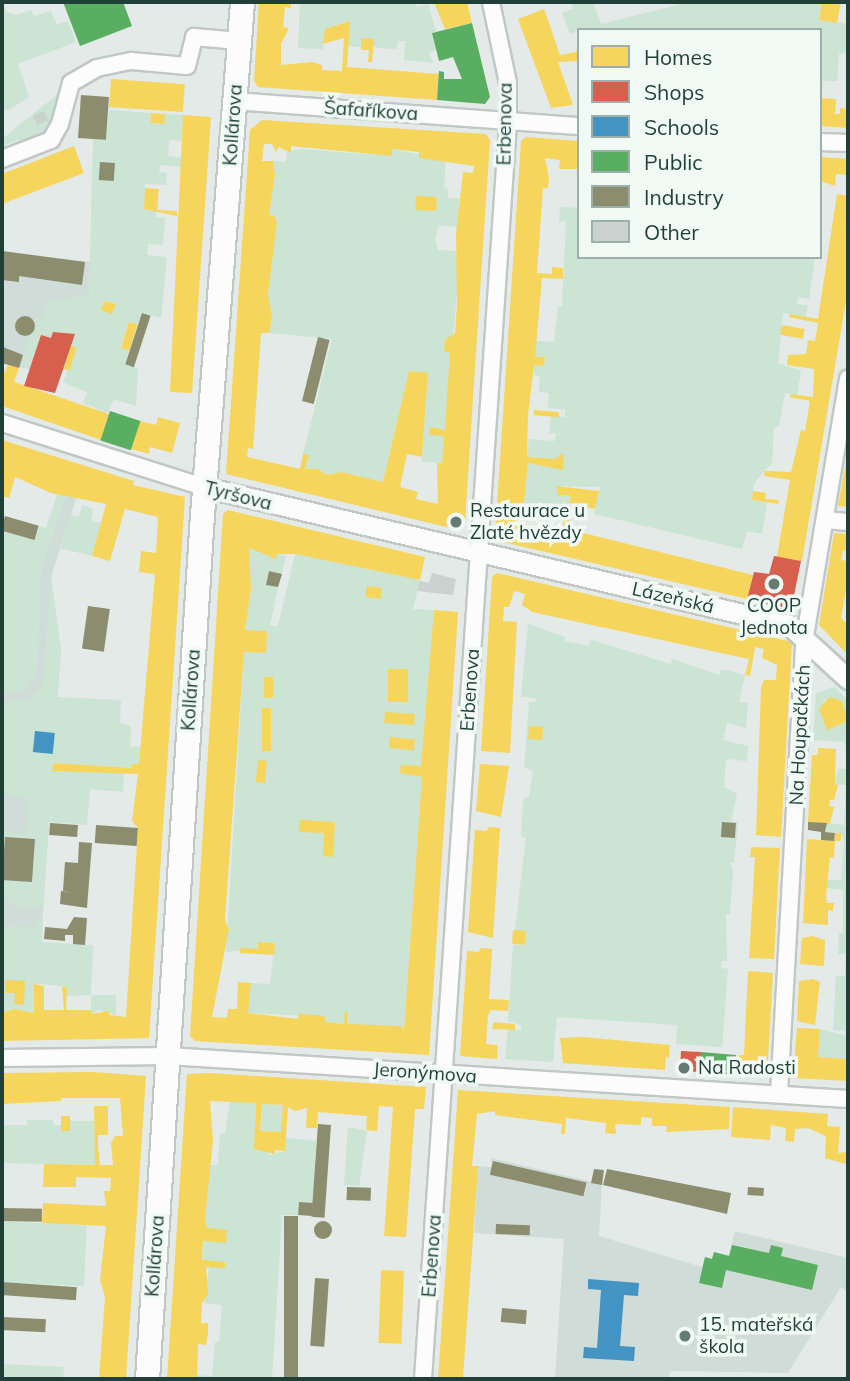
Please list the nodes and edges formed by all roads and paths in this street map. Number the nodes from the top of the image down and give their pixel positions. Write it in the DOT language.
graph roads {
  1 [pos="242,2"];
  2 [pos="491,2"];
  3 [pos="239,41"];
  4 [pos="235,101"];
  5 [pos="508,121"];
  6 [pos="577,126"];
  7 [pos="822,142"];
  8 [pos="848,144"];
  9 [pos="2,159"];
  10 [pos="848,379"];
  11 [pos="2,423"];
  12 [pos="204,487"];
  13 [pos="825,520"];
  14 [pos="848,522"];
  15 [pos="480,551"];
  16 [pos="805,636"];
  17 [pos="848,679"];
  18 [pos="168,1056"];
  19 [pos="2,1058"];
  20 [pos="444,1074"];
  21 [pos="779,1094"];
  22 [pos="848,1099"];
  23 [pos="147,1379"];
  24 [pos="423,1379"];
  1 -- 3 [label="main road, Kollárova"];
  2 -- 5 [label="street, Erbenova"];
  3 -- 4 [label="main road, Kollárova"];
  3 -- 9 [label="street"];
  4 -- 5 [label="street, Šafaříkova"];
  4 -- 12 [label="main road, Kollárova"];
  5 -- 6 [label="street, Šafaříkova"];
  5 -- 15 [label="street, Erbenova"];
  7 -- 8 [label="street"];
  10 -- 13 [label="street, Na Houpačkách"];
  11 -- 12 [label="street, Tyršova"];
  12 -- 15 [label="street, Tyršova"];
  12 -- 18 [label="main road, Kollárova"];
  13 -- 14 [label="street"];
  13 -- 16 [label="street, Na Houpačkách"];
  15 -- 16 [label="street, Lázeňská"];
  15 -- 20 [label="street, Erbenova"];
  16 -- 17 [label="street, Lázeňská"];
  16 -- 21 [label="street, Na Houpačkách"];
  18 -- 19 [label="street, Jeronýmova"];
  18 -- 20 [label="street, Jeronýmova"];
  18 -- 23 [label="main road, Kollárova"];
  20 -- 21 [label="street, Jeronýmova"];
  20 -- 24 [label="street, Erbenova"];
  21 -- 22 [label="street, Jeronýmova"];
}
